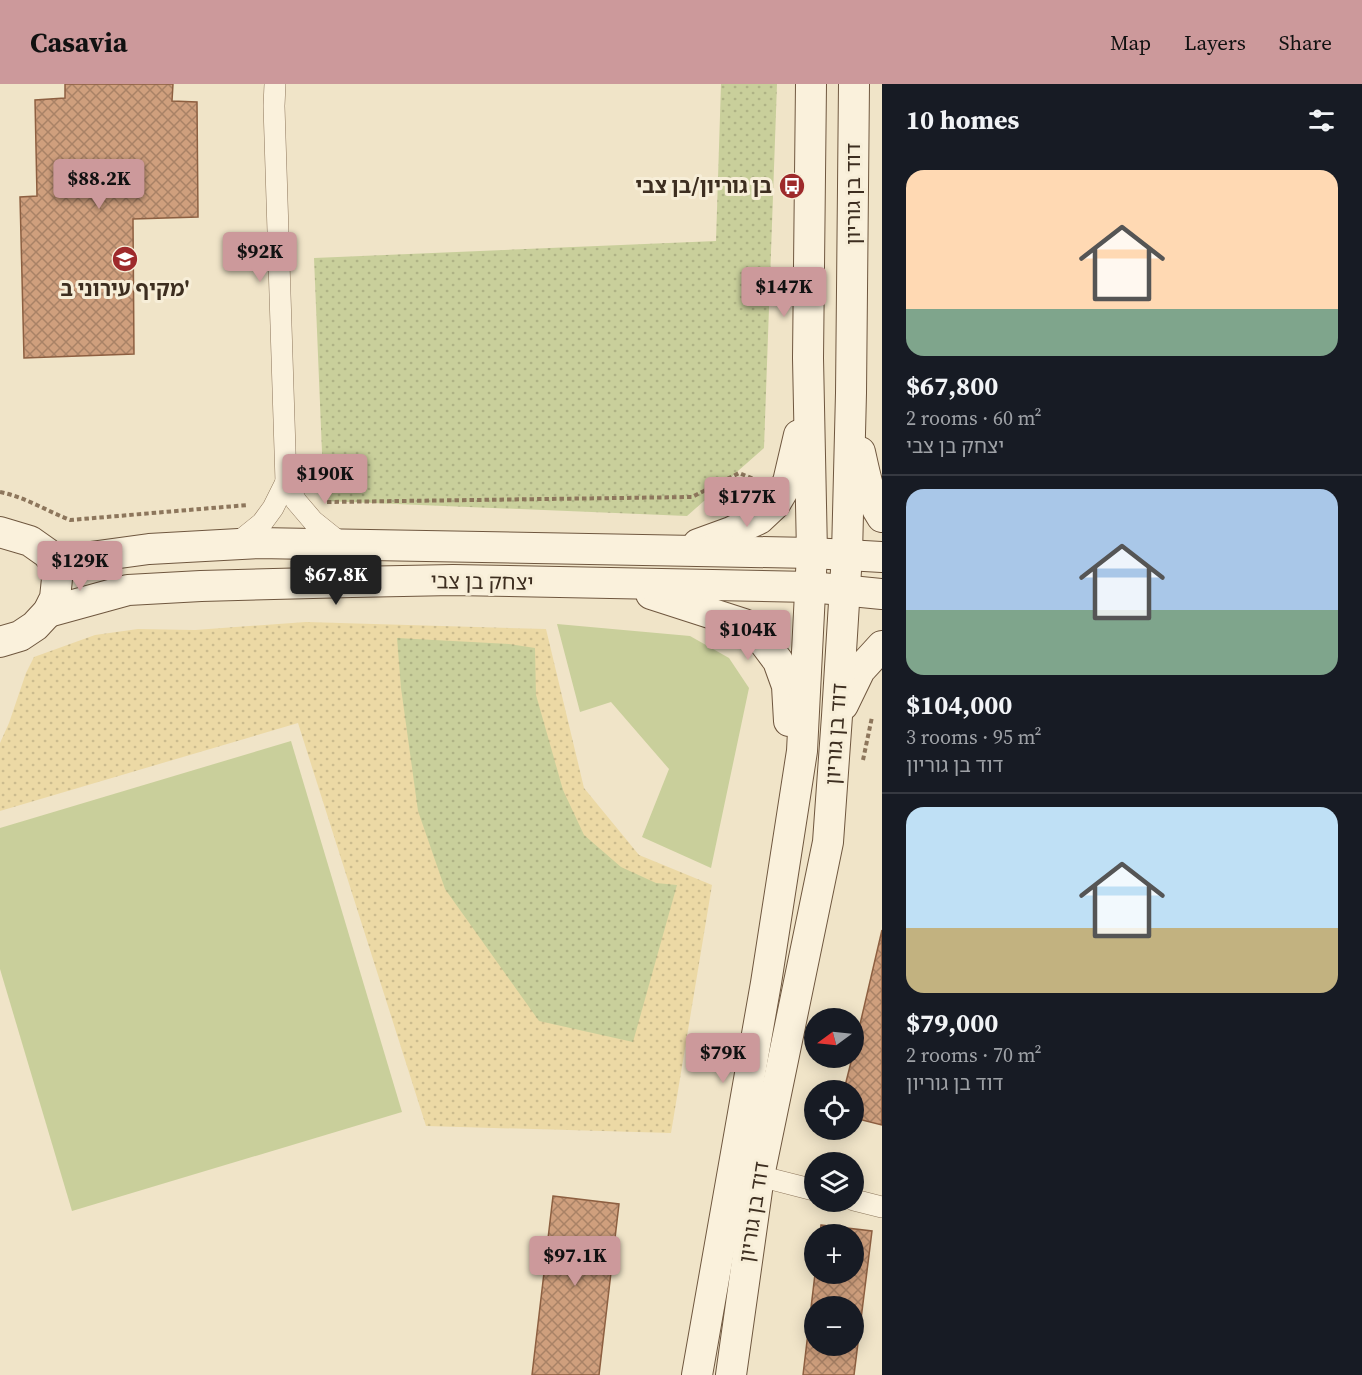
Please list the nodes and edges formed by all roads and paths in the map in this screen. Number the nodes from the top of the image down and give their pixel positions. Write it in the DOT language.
graph roads {
  1 [pos="275,84"];
  2 [pos="811,84"];
  3 [pos="854,84"];
  4 [pos="808,358"];
  5 [pos="851,393"];
  6 [pos="286,482"];
  7 [pos="0,492"];
  8 [pos="782,492"];
  9 [pos="276,503"];
  10 [pos="346,503"];
  11 [pos="882,517"];
  12 [pos="0,532"];
  13 [pos="236,544"];
  14 [pos="343,545"];
  15 [pos="681,551"];
  16 [pos="812,553"];
  17 [pos="847,554"];
  18 [pos="882,557"];
  19 [pos="54,562"];
  20 [pos="622,585"];
  21 [pos="811,587"];
  22 [pos="845,590"];
  23 [pos="882,594"];
  24 [pos="48,612"];
  25 [pos="0,642"];
  26 [pos="882,646"];
  27 [pos="837,716"];
  28 [pos="794,800"];
  29 [pos="759,1176"];
  30 [pos="804,1187"];
  31 [pos="864,1202"];
  32 [pos="882,1207"];
  33 [pos="697,1375"];
  34 [pos="731,1375"];
  1 -- 6 [label="street"];
  2 -- 4 [label="main road, דוד בן גוריון"];
  3 -- 5 [label="main road, דוד בן גוריון"];
  4 -- 8 [label="main road"];
  4 -- 16 [label="main road, דוד בן גוריון"];
  5 -- 11 [label="main road"];
  5 -- 17 [label="main road, דוד בן גוריון"];
  6 -- 9 [label="street"];
  6 -- 14 [label="street"];
  7 -- 9 [label="path"];
  8 -- 10 [label="path"];
  8 -- 15 [label="main road"];
  9 -- 13 [label="street"];
  12 -- 19 [label="main road"];
  13 -- 14 [label="main road, יצחק בן צבי"];
  13 -- 19 [label="main road, יצחק בן צבי"];
  14 -- 15 [label="main road, יצחק בן צבי"];
  15 -- 16 [label="main road, יצחק בן צבי"];
  16 -- 17 [label="main road, יצחק בן צבי"];
  16 -- 21 [label="main road, דוד בן גוריון"];
  17 -- 18 [label="main road, יצחק בן צבי"];
  17 -- 22 [label="main road, דוד בן גוריון"];
  19 -- 24 [label="main road"];
  20 -- 21 [label="main road, יצחק בן צבי"];
  20 -- 24 [label="main road, יצחק בן צבי"];
  20 -- 28 [label="main road"];
  21 -- 22 [label="main road, יצחק בן צבי"];
  21 -- 28 [label="main road, דוד בן גוריון"];
  22 -- 23 [label="main road, יצחק בן צבי"];
  22 -- 27 [label="main road, דוד בן גוריון"];
  24 -- 25 [label="main road"];
  26 -- 27 [label="main road"];
  27 -- 29 [label="main road, דוד בן גוריון"];
  28 -- 33 [label="main road, דוד בן גוריון"];
  29 -- 30 [label="street"];
  29 -- 34 [label="main road, דוד בן גוריון"];
  31 -- 32 [label="street"];
}
